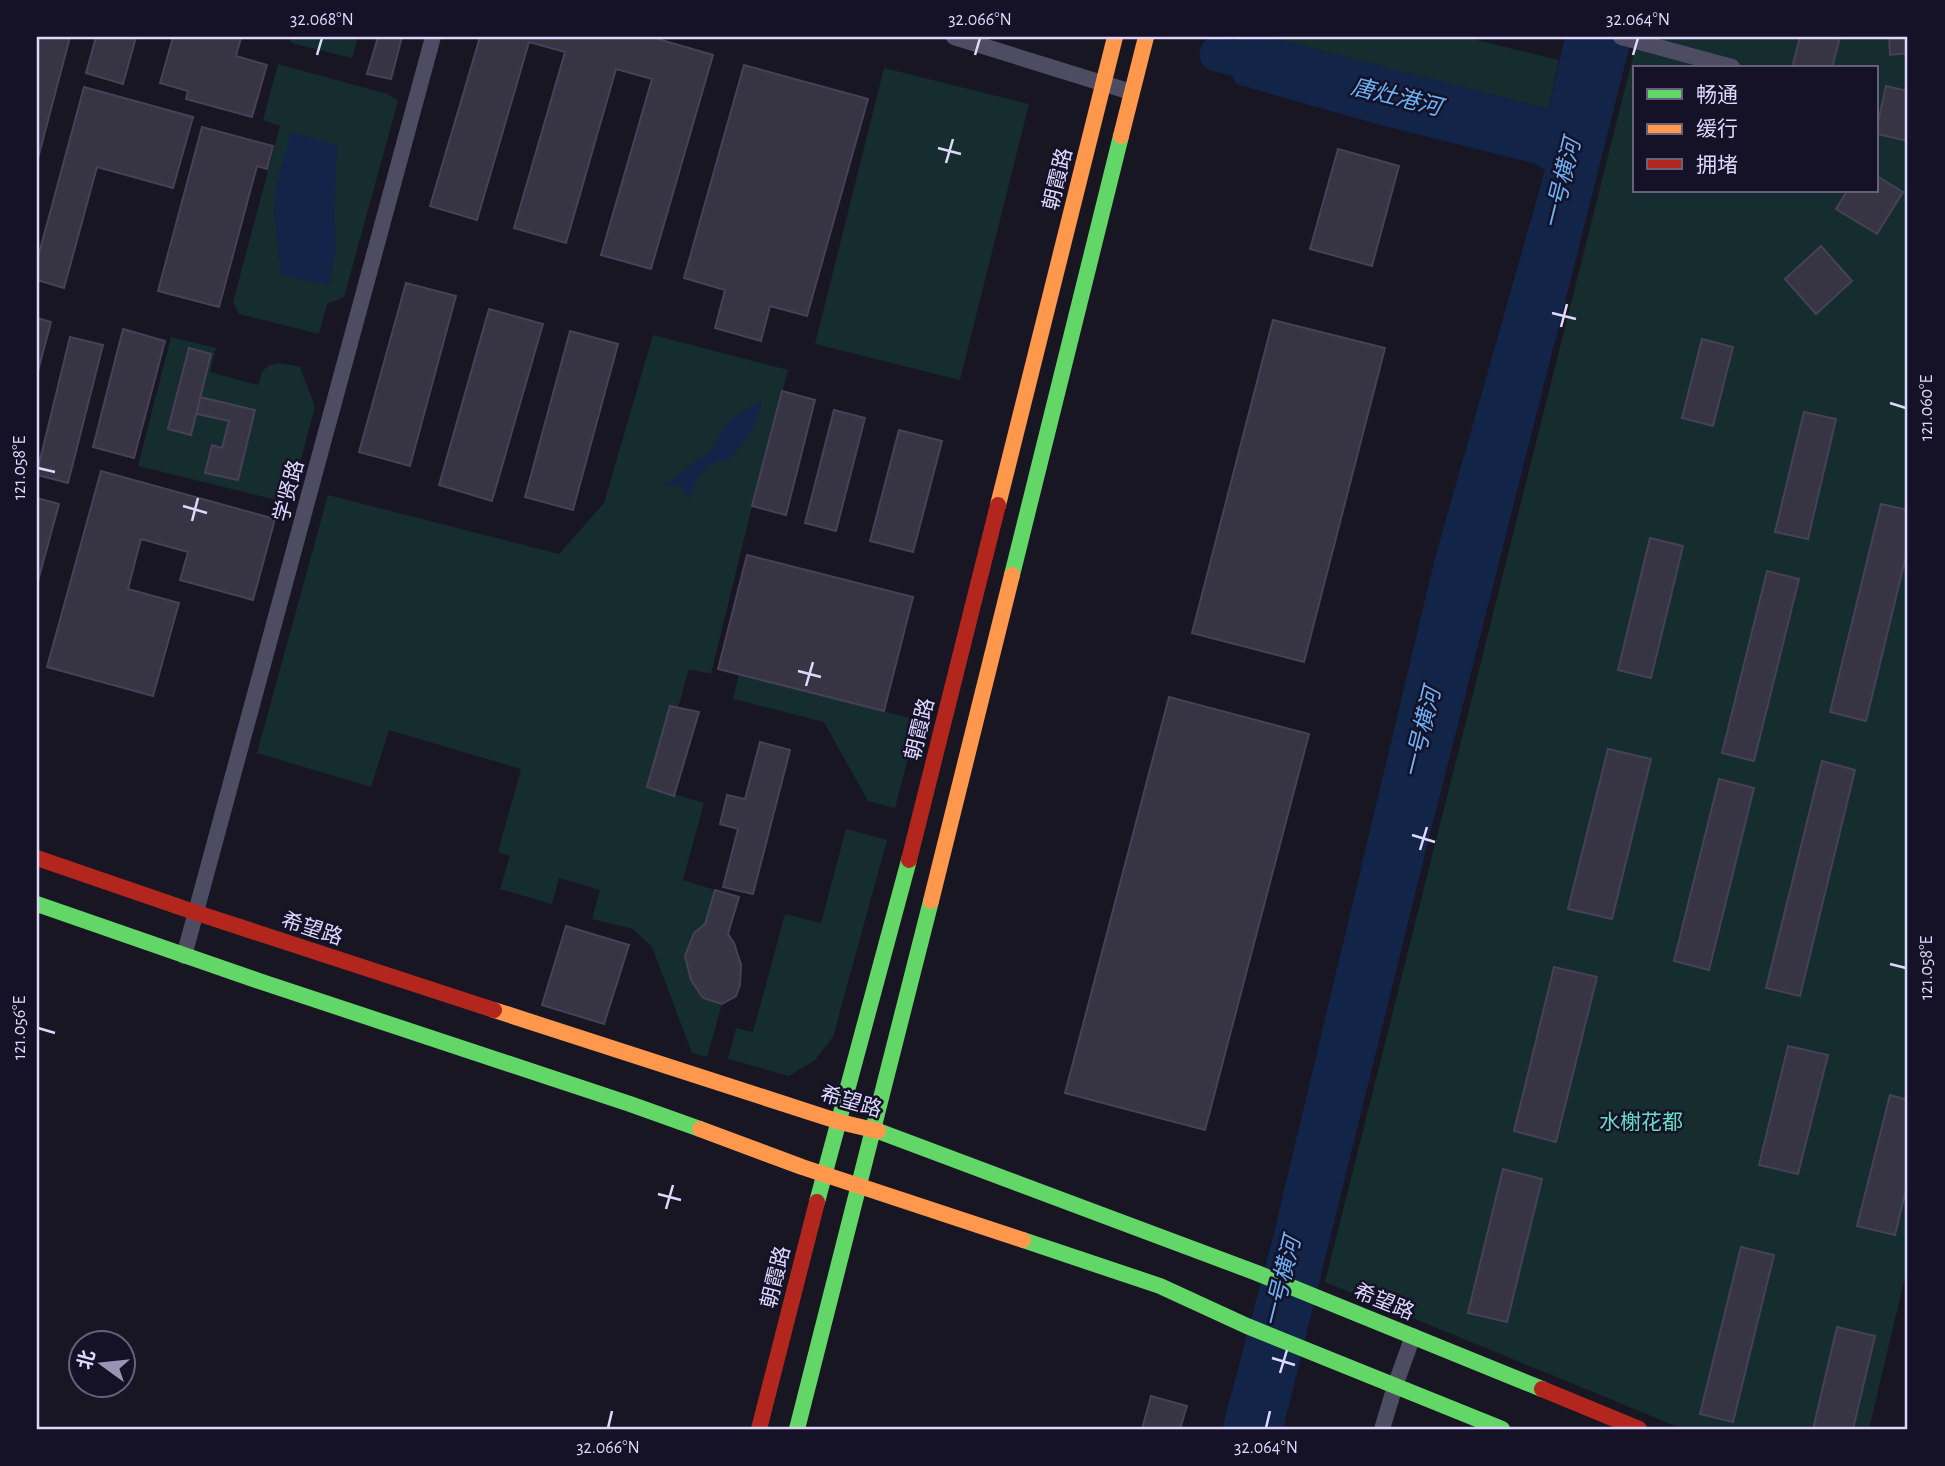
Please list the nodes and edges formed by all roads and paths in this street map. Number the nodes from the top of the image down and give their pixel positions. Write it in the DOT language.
graph roads {
  1 [pos="433,37"];
  2 [pos="954,37"];
  3 [pos="1115,37"];
  4 [pos="1146,37"];
  5 [pos="1621,37"];
  6 [pos="1728,66"];
  7 [pos="1103,83"];
  8 [pos="1131,92"];
  9 [pos="37,858"];
  10 [pos="37,904"];
  11 [pos="197,913"];
  12 [pos="184,956"];
  13 [pos="840,1122"];
  14 [pos="874,1130"];
  15 [pos="824,1175"];
  16 [pos="860,1185"];
  17 [pos="1413,1336"];
  18 [pos="1395,1386"];
  19 [pos="759,1429"];
  20 [pos="797,1429"];
  21 [pos="1382,1429"];
  22 [pos="1502,1429"];
  23 [pos="1639,1429"];
  1 -- 11 [label="street, 学贤路"];
  2 -- 7 [label="street"];
  3 -- 7 [label="main road, 朝霞路"];
  4 -- 8 [label="main road"];
  5 -- 6 [label="street"];
  7 -- 8 [label="street"];
  7 -- 13 [label="main road, 朝霞路"];
  8 -- 14 [label="main road"];
  9 -- 11 [label="main road, 希望路"];
  10 -- 12 [label="main road"];
  11 -- 12 [label="street, 学贤路"];
  11 -- 13 [label="main road, 希望路"];
  12 -- 15 [label="main road"];
  13 -- 14 [label="main road, 希望路"];
  13 -- 15 [label="main road, 朝霞路"];
  14 -- 16 [label="main road"];
  14 -- 17 [label="main road, 希望路"];
  15 -- 16 [label="main road"];
  15 -- 19 [label="main road, 朝霞路"];
  16 -- 18 [label="main road"];
  16 -- 20 [label="main road"];
  17 -- 18 [label="street"];
  17 -- 23 [label="main road, 希望路"];
  18 -- 21 [label="street"];
  18 -- 22 [label="main road"];
}
